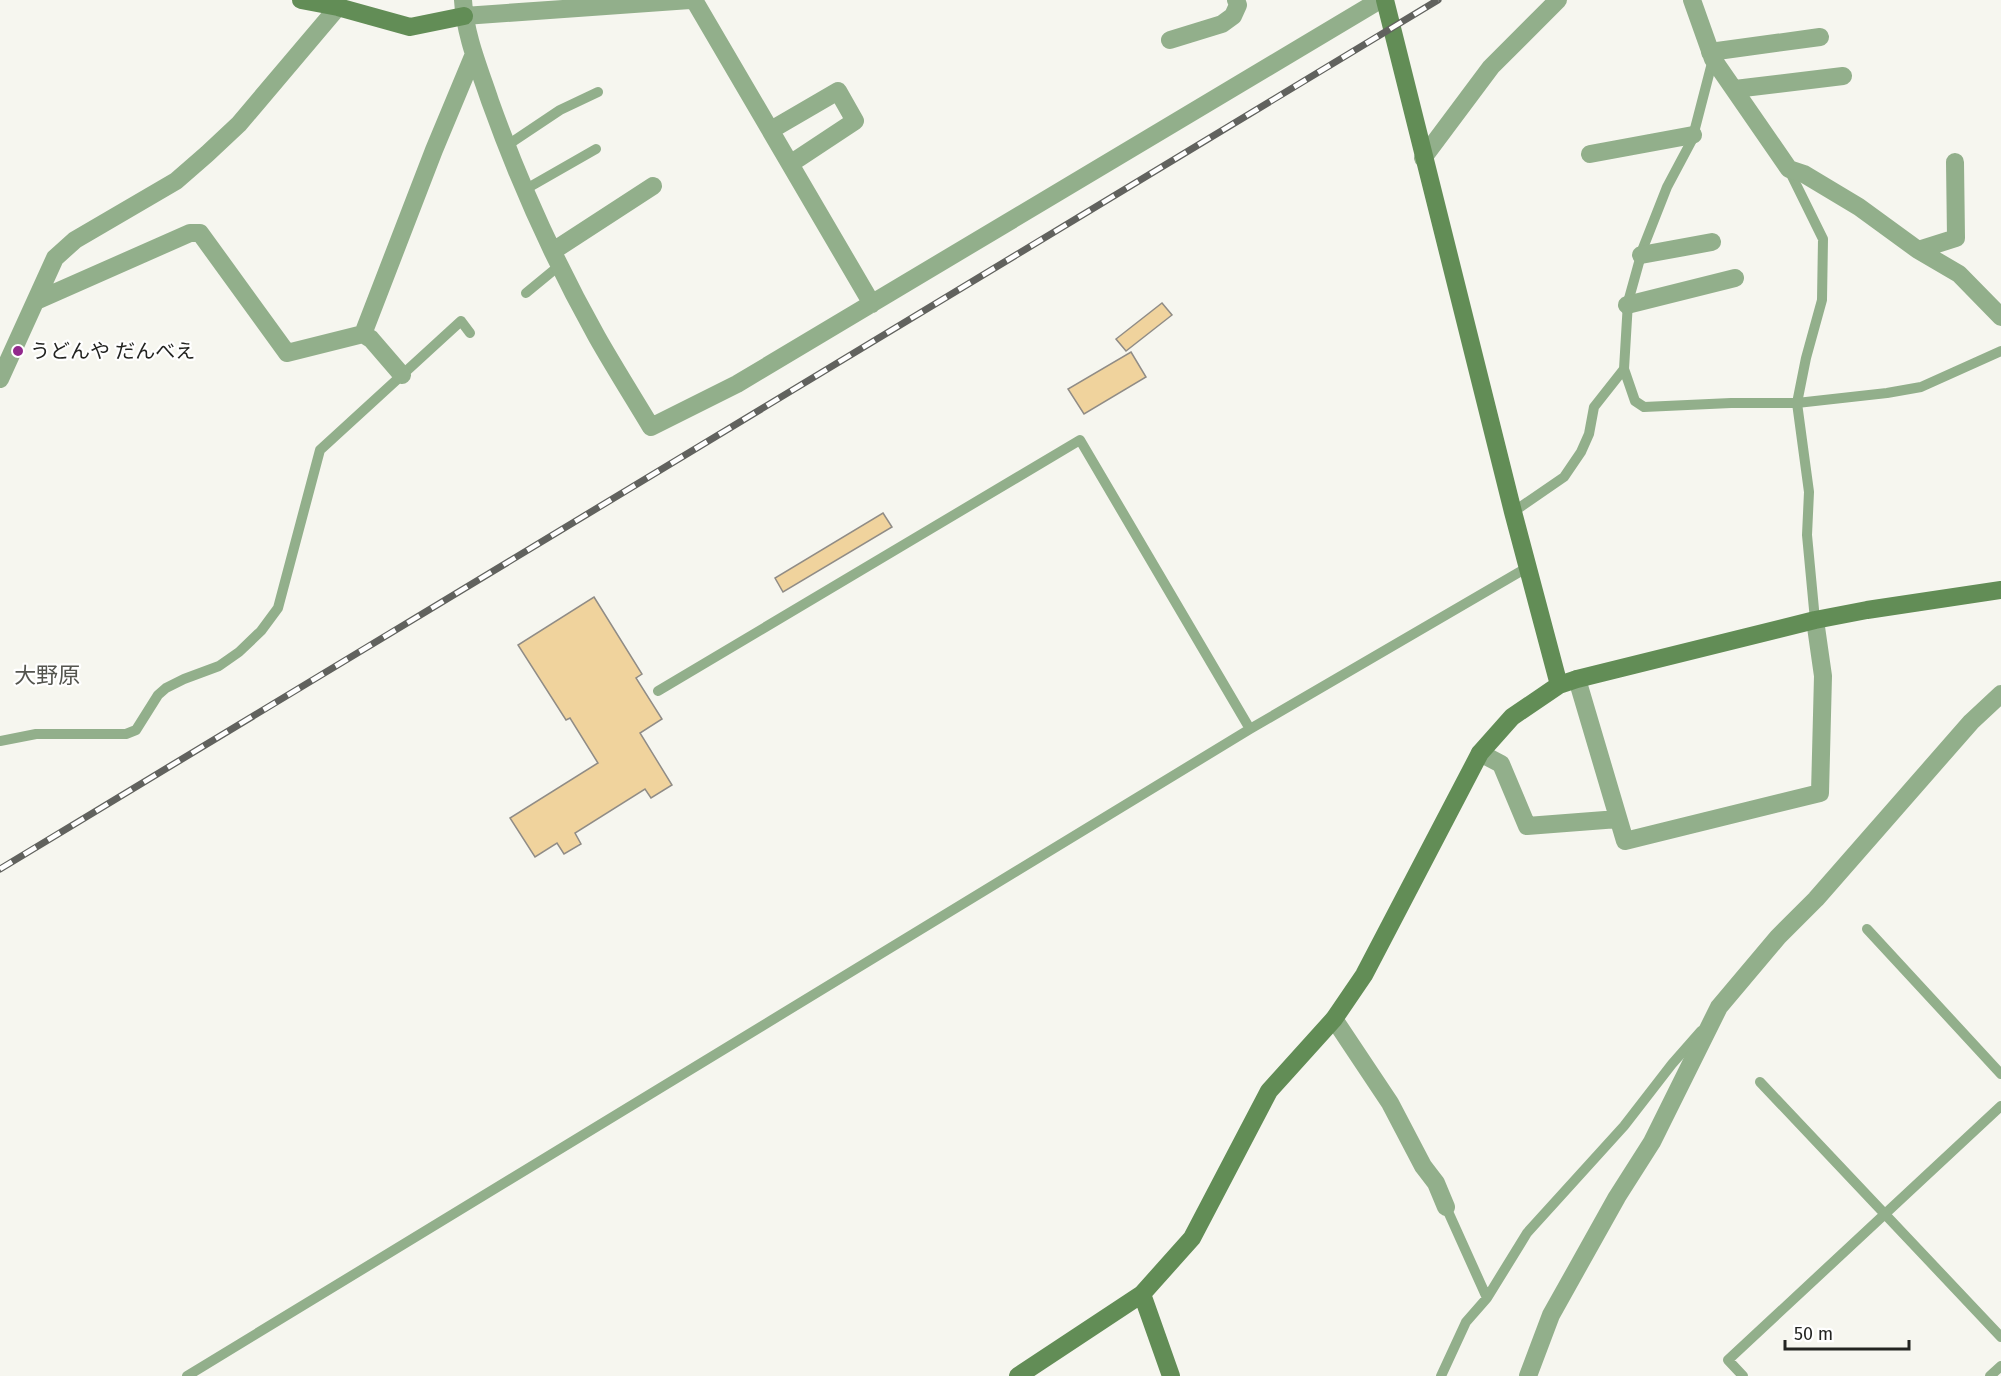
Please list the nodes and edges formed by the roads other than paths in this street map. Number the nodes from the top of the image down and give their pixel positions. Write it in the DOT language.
graph roads {
  1 [pos="302,0"];
  2 [pos="692,0"];
  3 [pos="1236,0"];
  4 [pos="1382,0"];
  5 [pos="1558,0"];
  6 [pos="1692,0"];
  7 [pos="342,4"];
  8 [pos="463,8"];
  9 [pos="1820,37"];
  10 [pos="1170,40"];
  11 [pos="474,54"];
  12 [pos="1711,55"];
  13 [pos="1843,76"];
  14 [pos="1734,89"];
  15 [pos="598,92"];
  16 [pos="771,130"];
  17 [pos="1693,135"];
  18 [pos="506,146"];
  19 [pos="596,149"];
  20 [pos="1590,154"];
  21 [pos="1424,158"];
  22 [pos="1955,162"];
  23 [pos="790,164"];
  24 [pos="1789,169"];
  25 [pos="653,186"];
  26 [pos="526,189"];
  27 [pos="1712,242"];
  28 [pos="1918,250"];
  29 [pos="1641,255"];
  30 [pos="556,258"];
  31 [pos="1735,278"];
  32 [pos="526,293"];
  33 [pos="36,301"];
  34 [pos="872,304"];
  35 [pos="1627,305"];
  36 [pos="2001,317"];
  37 [pos="470,333"];
  38 [pos="363,334"];
  39 [pos="2001,351"];
  40 [pos="1624,369"];
  41 [pos="402,375"];
  42 [pos="0,378"];
  43 [pos="1797,403"];
  44 [pos="1512,512"];
  45 [pos="1528,567"];
  46 [pos="2001,591"];
  47 [pos="1815,620"];
  48 [pos="1578,679"];
  49 [pos="1559,685"];
  50 [pos="658,691"];
  51 [pos="2001,694"];
  52 [pos="1250,729"];
  53 [pos="0,741"];
  54 [pos="1480,753"];
  55 [pos="1618,819"];
  56 [pos="1867,929"];
  57 [pos="1713,1017"];
  58 [pos="1334,1019"];
  59 [pos="2001,1074"];
  60 [pos="1760,1082"];
  61 [pos="2001,1106"];
  62 [pos="1446,1207"];
  63 [pos="1884,1214"];
  64 [pos="1142,1294"];
  65 [pos="1487,1298"];
  66 [pos="2001,1337"];
  67 [pos="2001,1366"];
  68 [pos="187,1376"];
  69 [pos="1018,1376"];
  70 [pos="1171,1376"];
  71 [pos="1441,1376"];
  72 [pos="1528,1376"];
  73 [pos="1743,1376"];
  74 [pos="1990,1376"];
  1 -- 7 [label="street"];
  2 -- 8 [label="street"];
  2 -- 16 [label="street"];
  3 -- 10 [label="street"];
  4 -- 21 [label="street"];
  4 -- 34 [label="street"];
  5 -- 21 [label="street"];
  6 -- 12 [label="street"];
  7 -- 8 [label="street"];
  7 -- 33 [label="street"];
  8 -- 11 [label="street"];
  9 -- 12 [label="street"];
  11 -- 18 [label="street"];
  11 -- 38 [label="street"];
  12 -- 14 [label="street"];
  12 -- 17 [label="lane"];
  13 -- 14 [label="street"];
  14 -- 24 [label="street"];
  15 -- 18 [label="lane"];
  16 -- 23 [label="street"];
  16 -- 23 [label="street"];
  17 -- 20 [label="street"];
  17 -- 29 [label="lane"];
  18 -- 26 [label="street"];
  19 -- 26 [label="lane"];
  21 -- 44 [label="street"];
  22 -- 28 [label="street"];
  23 -- 34 [label="street"];
  24 -- 28 [label="street"];
  24 -- 43 [label="lane"];
  25 -- 30 [label="street"];
  26 -- 30 [label="street"];
  27 -- 29 [label="street"];
  28 -- 36 [label="street"];
  29 -- 35 [label="lane"];
  30 -- 32 [label="lane"];
  30 -- 34 [label="street"];
  31 -- 35 [label="street"];
  33 -- 38 [label="street"];
  33 -- 42 [label="street"];
  35 -- 40 [label="lane"];
  37 -- 41 [label="lane"];
  38 -- 41 [label="street"];
  39 -- 43 [label="lane"];
  40 -- 43 [label="lane"];
  40 -- 44 [label="lane"];
  41 -- 53 [label="lane"];
  43 -- 47 [label="lane"];
  44 -- 45 [label="street"];
  45 -- 49 [label="street"];
  45 -- 52 [label="lane"];
  46 -- 47 [label="street"];
  47 -- 48 [label="street"];
  47 -- 55 [label="street"];
  48 -- 49 [label="street"];
  48 -- 55 [label="street"];
  49 -- 54 [label="street"];
  50 -- 52 [label="lane"];
  51 -- 57 [label="street"];
  52 -- 68 [label="lane"];
  54 -- 55 [label="street"];
  54 -- 58 [label="street"];
  56 -- 59 [label="lane"];
  57 -- 65 [label="lane"];
  57 -- 72 [label="street"];
  58 -- 62 [label="street"];
  58 -- 64 [label="street"];
  60 -- 63 [label="lane"];
  61 -- 63 [label="lane"];
  62 -- 65 [label="lane"];
  63 -- 66 [label="lane"];
  63 -- 73 [label="lane"];
  64 -- 69 [label="street"];
  64 -- 70 [label="street"];
  65 -- 71 [label="lane"];
  67 -- 74 [label="lane"];
}
